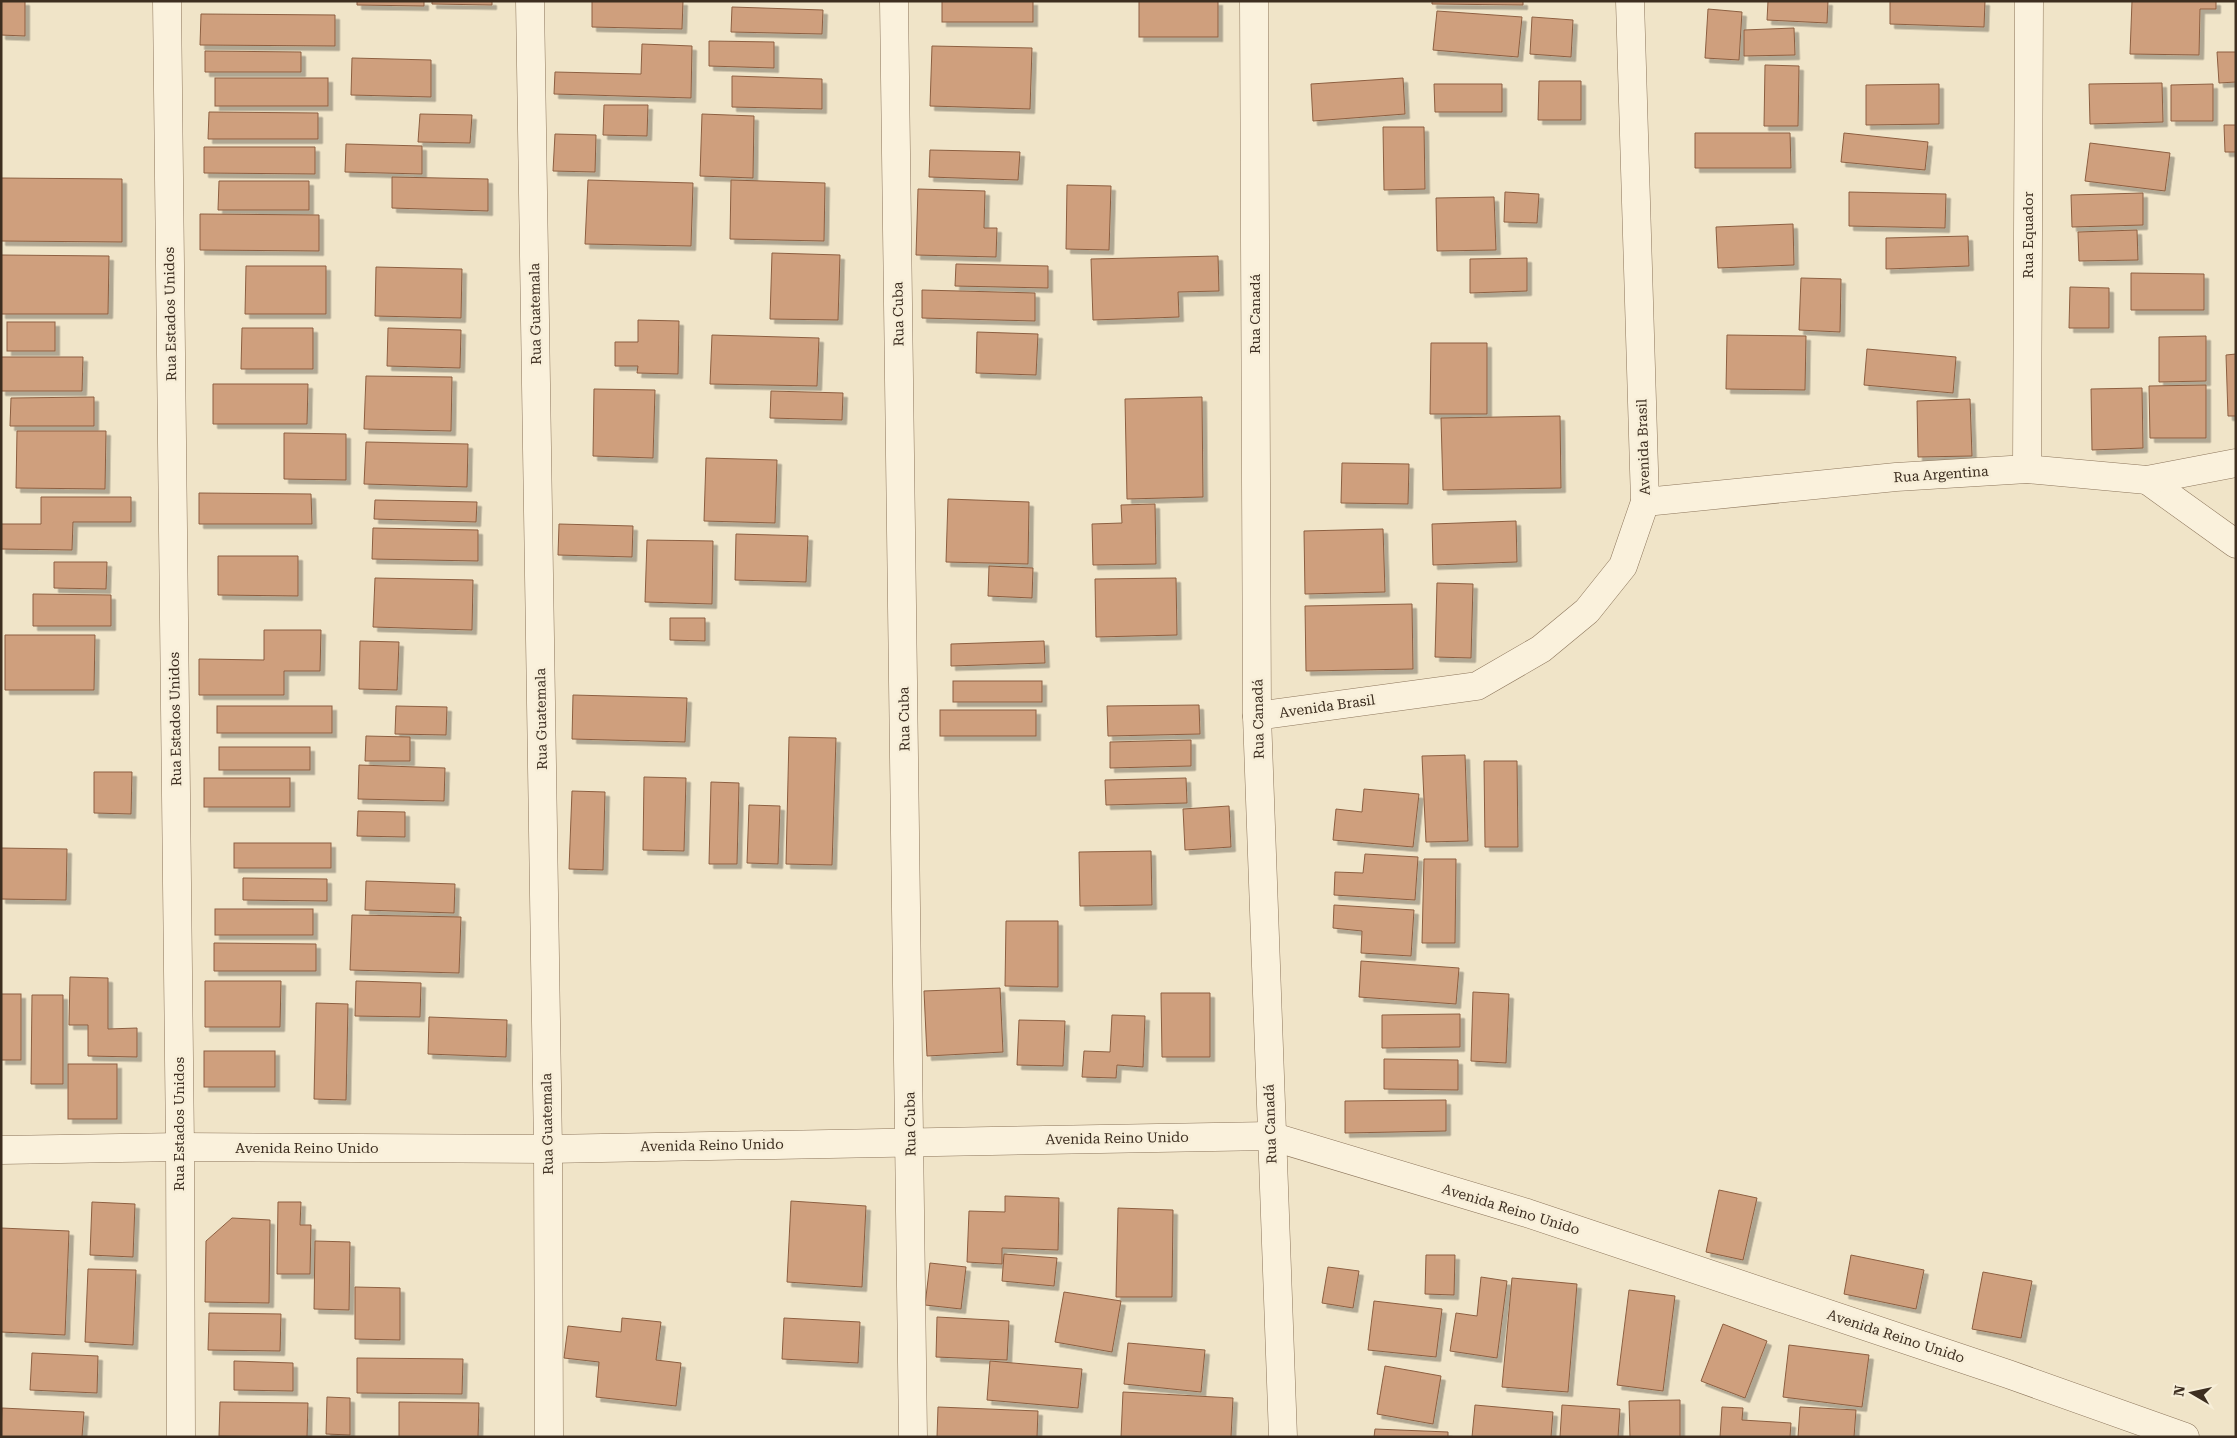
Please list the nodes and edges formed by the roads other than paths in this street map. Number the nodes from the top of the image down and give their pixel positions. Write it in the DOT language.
graph roads {
  1 [pos="167,1"];
  2 [pos="530,1"];
  3 [pos="894,1"];
  4 [pos="1254,1"];
  5 [pos="1630,1"];
  6 [pos="2029,1"];
  7 [pos="2236,463"];
  8 [pos="2027,469"];
  9 [pos="2147,480"];
  10 [pos="1644,502"];
  11 [pos="2236,544"];
  12 [pos="1257,716"];
  13 [pos="1270,1136"];
  14 [pos="910,1141"];
  15 [pos="180,1147"];
  16 [pos="548,1149"];
  17 [pos="1,1150"];
  18 [pos="180,1437"];
  19 [pos="548,1437"];
  20 [pos="913,1437"];
  21 [pos="1283,1437"];
  22 [pos="2185,1437"];
  1 -- 15 [label="street, Rua Estados Unidos"];
  2 -- 16 [label="street, Rua Guatemala"];
  3 -- 14 [label="street, Rua Cuba"];
  4 -- 12 [label="street, Rua Canadá"];
  5 -- 10 [label="street, Avenida Brasil"];
  6 -- 8 [label="street, Rua Equador"];
  7 -- 9 [label="street, Rua Argentina"];
  8 -- 9 [label="street, Rua Argentina"];
  8 -- 10 [label="street, Rua Argentina"];
  9 -- 11 [label="street"];
  10 -- 12 [label="street, Avenida Brasil"];
  12 -- 13 [label="street, Rua Canadá"];
  13 -- 14 [label="street, Avenida Reino Unido"];
  13 -- 21 [label="street, Rua Canadá"];
  13 -- 22 [label="street, Avenida Reino Unido"];
  14 -- 16 [label="street, Avenida Reino Unido"];
  14 -- 20 [label="street, Rua Cuba"];
  15 -- 16 [label="street, Avenida Reino Unido"];
  15 -- 17 [label="street, Avenida Reino Unido"];
  15 -- 18 [label="street, Rua Estados Unidos"];
  16 -- 19 [label="street, Rua Guatemala"];
}
